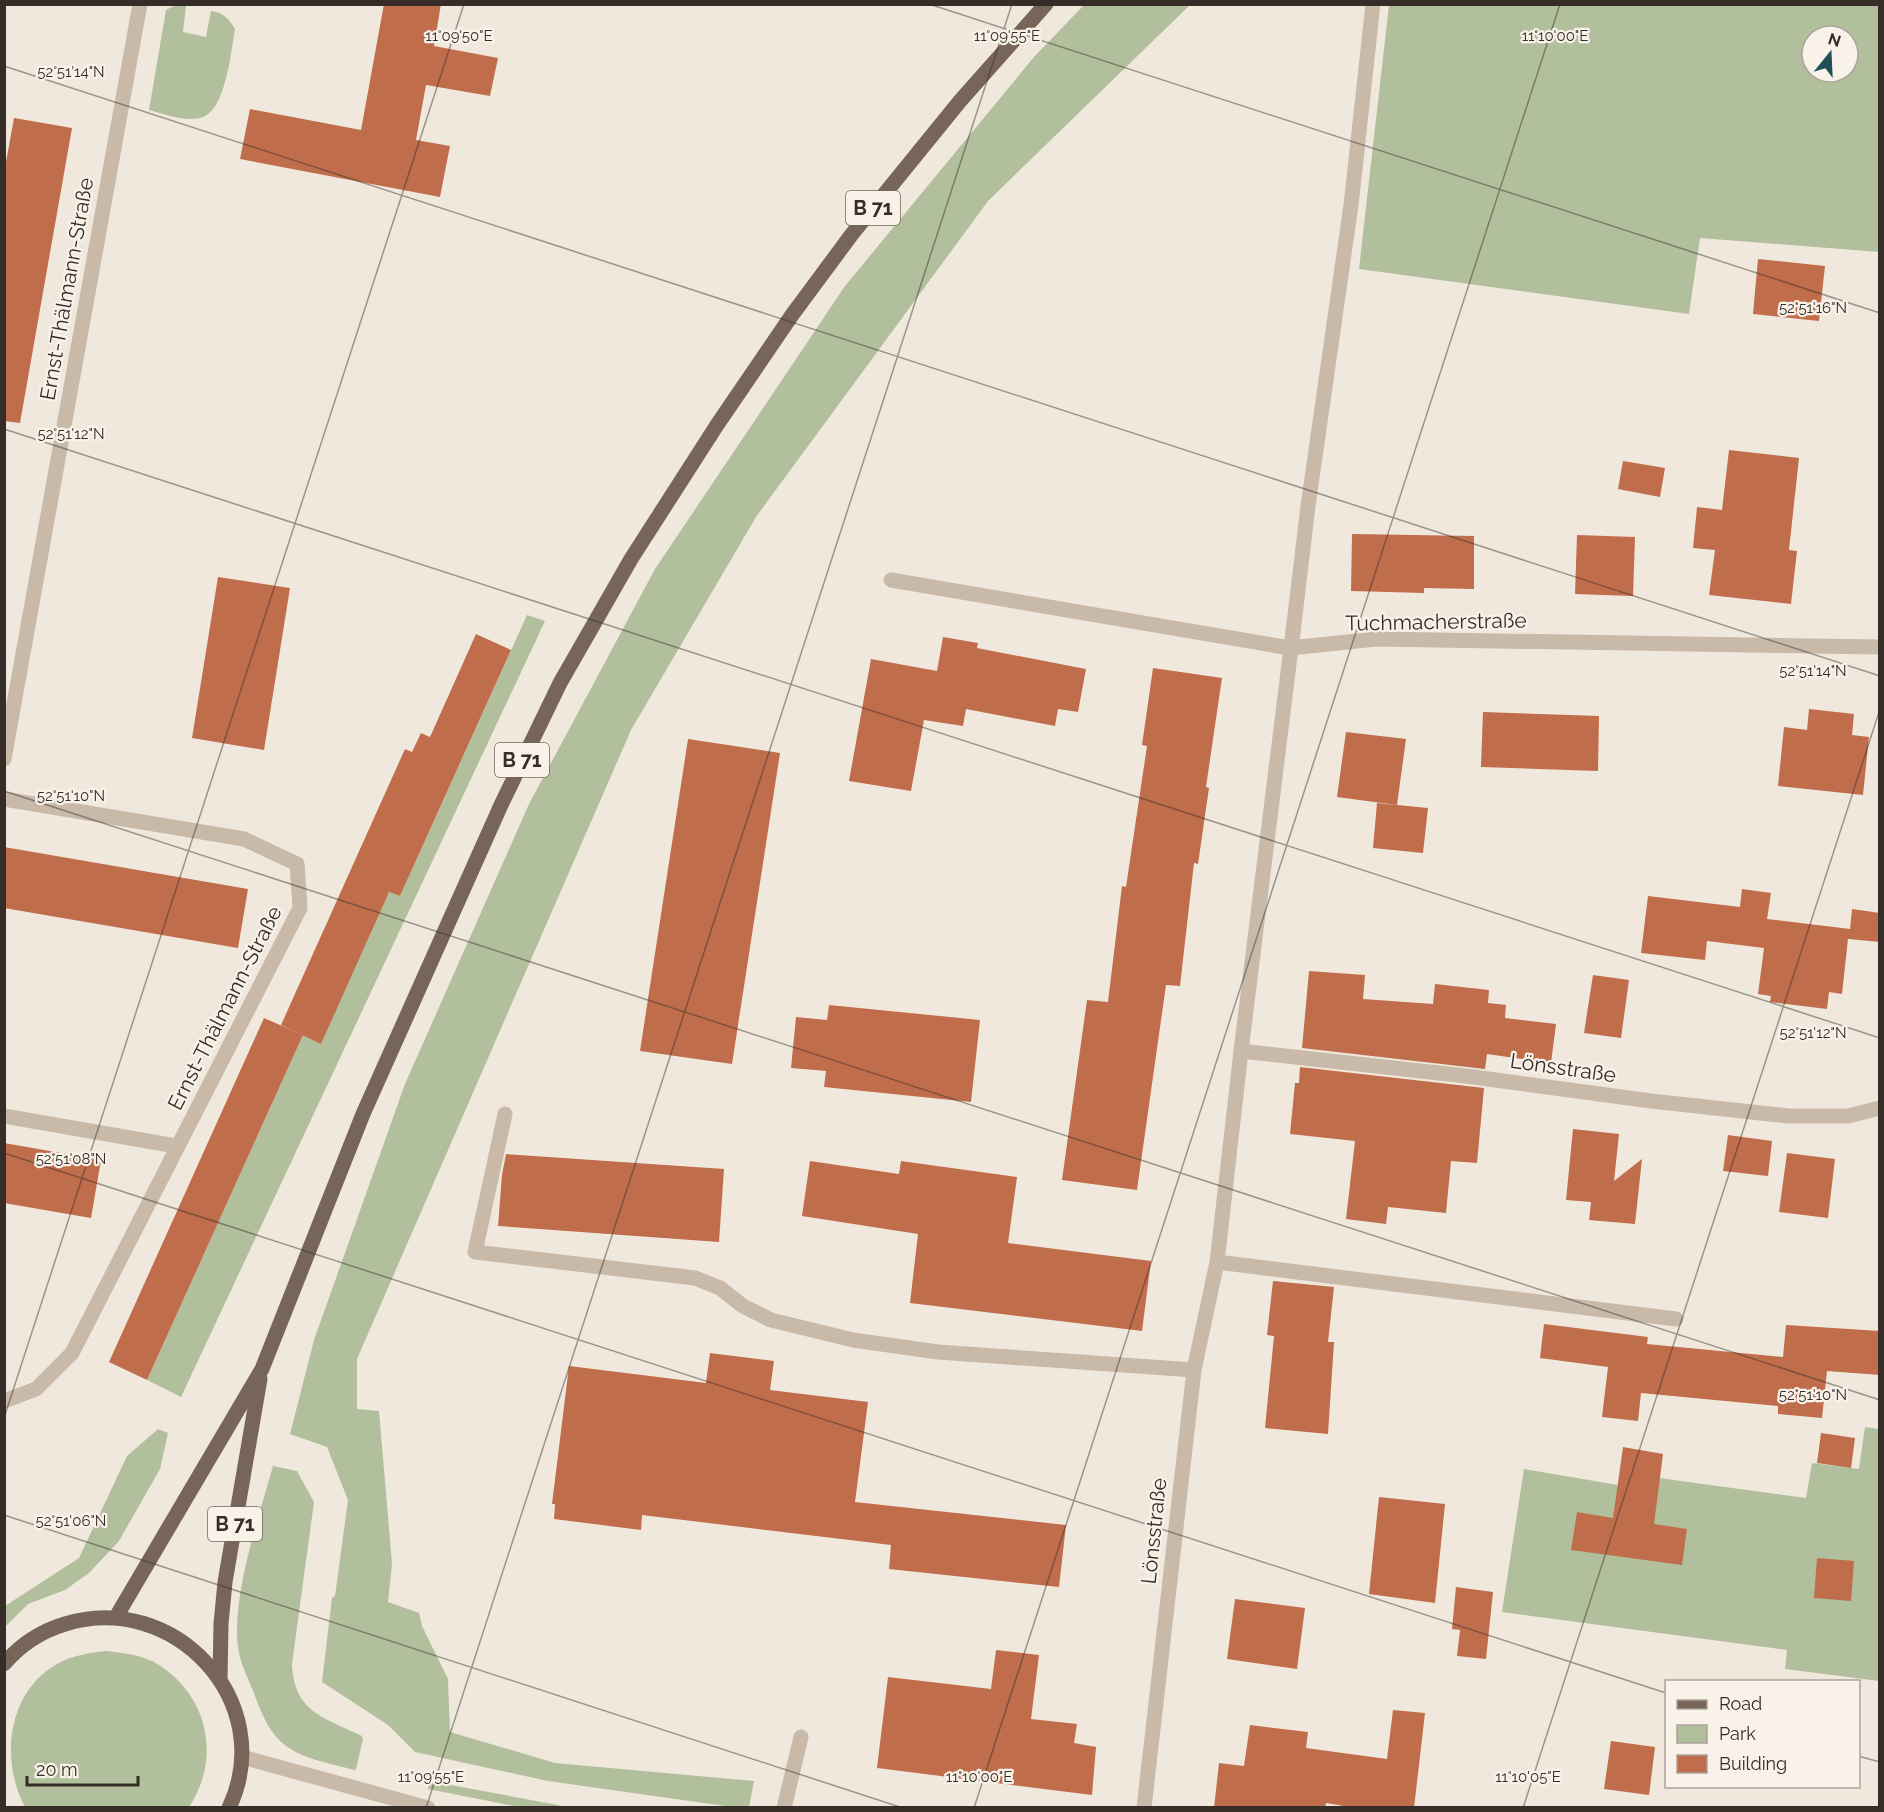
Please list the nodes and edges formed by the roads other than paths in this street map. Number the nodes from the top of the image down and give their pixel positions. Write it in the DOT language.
graph roads {
  1 [pos="140,4"];
  2 [pos="1046,4"];
  3 [pos="1373,4"];
  4 [pos="891,580"];
  5 [pos="1880,647"];
  6 [pos="1290,648"];
  7 [pos="4,759"];
  8 [pos="4,800"];
  9 [pos="1241,1051"];
  10 [pos="1880,1108"];
  11 [pos="505,1114"];
  12 [pos="4,1116"];
  13 [pos="176,1146"];
  14 [pos="1217,1262"];
  15 [pos="1676,1319"];
  16 [pos="262,1370"];
  17 [pos="1194,1370"];
  18 [pos="4,1401"];
  19 [pos="116,1617"];
  20 [pos="4,1664"];
  21 [pos="220,1679"];
  22 [pos="801,1737"];
  23 [pos="242,1757"];
  24 [pos="229,1808"];
  25 [pos="428,1808"];
  26 [pos="784,1808"];
  27 [pos="1144,1808"];
  1 -- 7 [label="street, Ernst-Thälmann-Straße"];
  2 -- 16 [label="main road, B 71"];
  3 -- 6 [label="street, Lönsstraße"];
  4 -- 6 [label="street, Tuchmacherstraße"];
  5 -- 6 [label="street, Tuchmacherstraße"];
  6 -- 9 [label="street, Lönsstraße"];
  8 -- 13 [label="street, Ernst-Thälmann-Straße"];
  9 -- 10 [label="street, Lönsstraße"];
  9 -- 14 [label="street, Lönsstraße"];
  11 -- 17 [label="street"];
  12 -- 13 [label="street"];
  13 -- 18 [label="street, Ernst-Thälmann-Straße"];
  14 -- 15 [label="street"];
  14 -- 17 [label="street, Lönsstraße"];
  16 -- 19 [label="main road, B 71"];
  16 -- 21 [label="main road, B 71"];
  17 -- 27 [label="street, Lönsstraße"];
  19 -- 20 [label="main road, B 71"];
  19 -- 21 [label="main road, B 71"];
  21 -- 23 [label="main road, B 71"];
  22 -- 26 [label="street"];
  23 -- 24 [label="main road, B 71"];
  23 -- 25 [label="street"];
}
